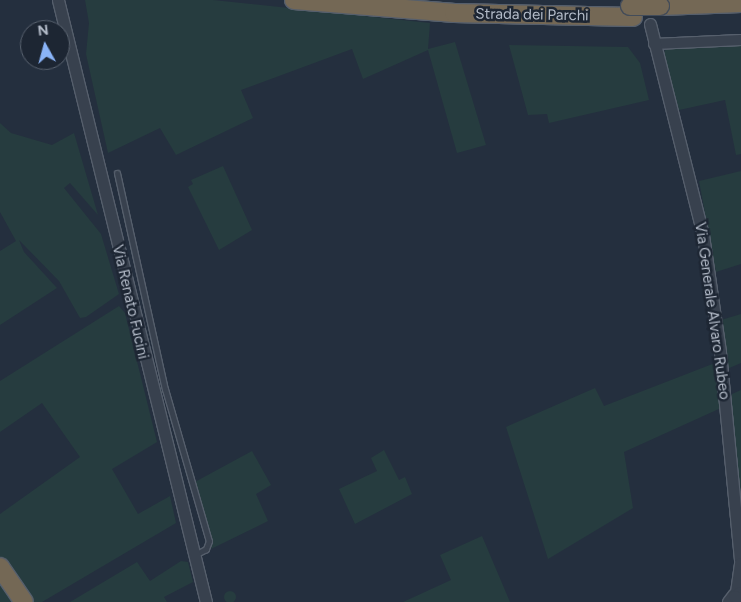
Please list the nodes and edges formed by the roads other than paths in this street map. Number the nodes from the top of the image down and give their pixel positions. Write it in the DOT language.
graph roads {
  1 [pos="58,0"];
  2 [pos="294,0"];
  3 [pos="410,0"];
  4 [pos="741,3"];
  5 [pos="631,11"];
  6 [pos="741,13"];
  7 [pos="657,15"];
  8 [pos="741,40"];
  9 [pos="654,44"];
  10 [pos="117,173"];
  11 [pos="194,556"];
  12 [pos="740,556"];
  13 [pos="0,567"];
  14 [pos="736,598"];
  15 [pos="24,602"];
  16 [pos="206,602"];
  1 -- 11 [label="street, Via Renato Fucini"];
  2 -- 5 [label="highway, Strada dei Parchi"];
  3 -- 5 [label="highway, Strada dei Parchi"];
  4 -- 7 [label="highway, Strada dei Parchi"];
  5 -- 7 [label="highway, Strada dei Parchi"];
  6 -- 7 [label="highway, Strada dei Parchi"];
  7 -- 9 [label="street, Via Generale Alvaro Rubeo"];
  8 -- 9 [label="street"];
  9 -- 12 [label="street, Via Generale Alvaro Rubeo"];
  10 -- 11 [label="lane"];
  11 -- 16 [label="street, Via Renato Fucini"];
  12 -- 14 [label="street, Via Generale Alvaro Rubeo"];
  13 -- 15 [label="highway"];
}
